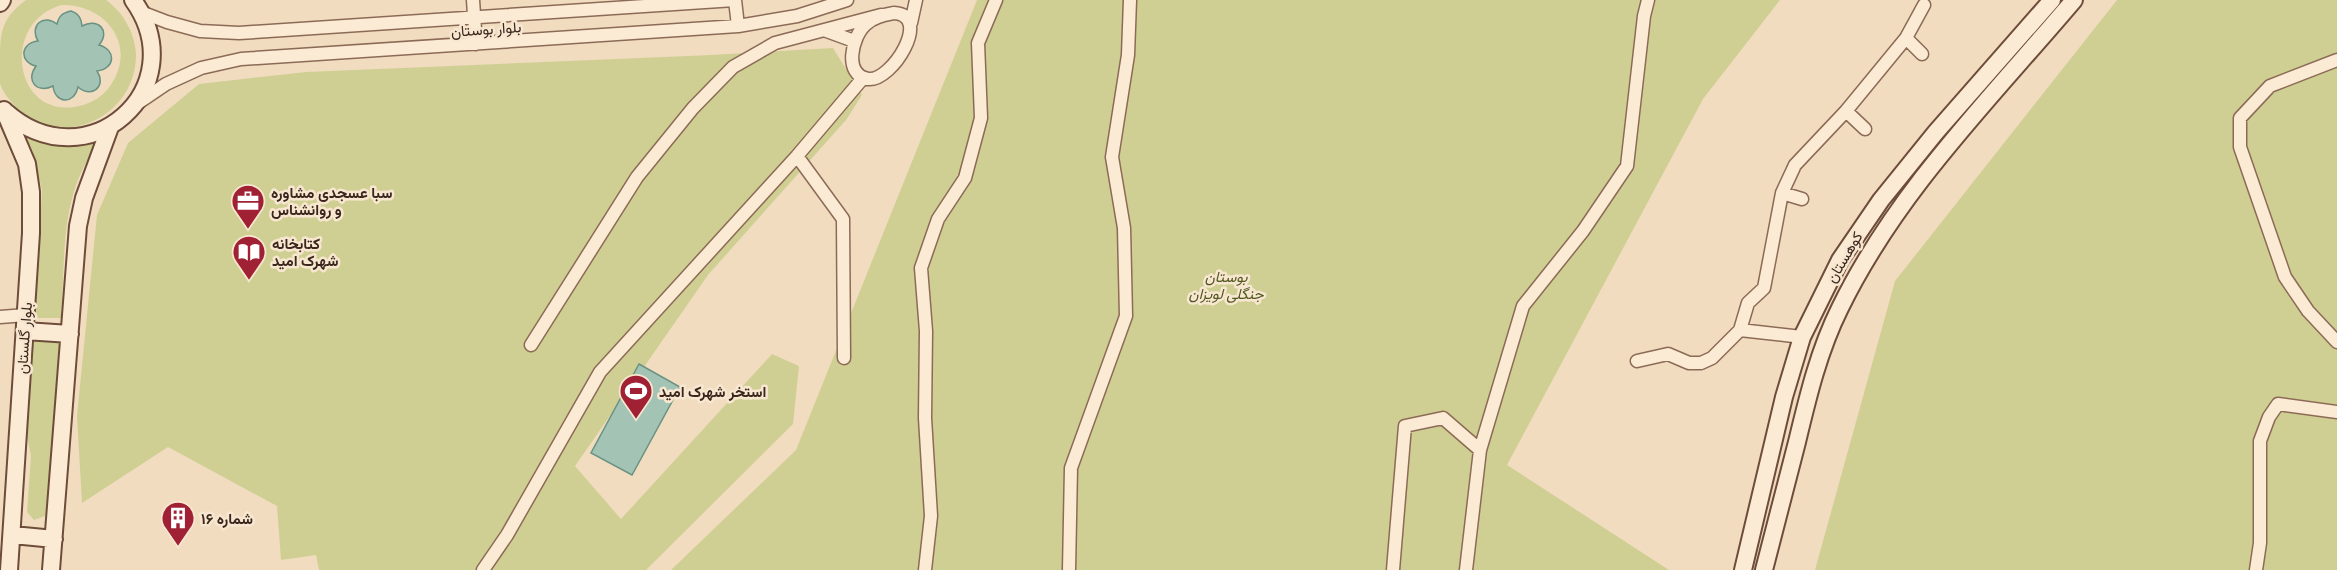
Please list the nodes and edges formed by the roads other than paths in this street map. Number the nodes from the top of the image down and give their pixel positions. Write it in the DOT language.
graph roads {
  1 [pos="473,0"];
  2 [pos="735,0"];
  3 [pos="847,0"];
  4 [pos="909,0"];
  5 [pos="916,0"];
  6 [pos="996,0"];
  7 [pos="1130,0"];
  8 [pos="1648,0"];
  9 [pos="2052,0"];
  10 [pos="2074,0"];
  11 [pos="1924,5"];
  12 [pos="137,6"];
  13 [pos="894,13"];
  14 [pos="881,15"];
  15 [pos="474,18"];
  16 [pos="911,23"];
  17 [pos="738,26"];
  18 [pos="823,30"];
  19 [pos="1906,38"];
  20 [pos="854,41"];
  21 [pos="476,44"];
  22 [pos="1922,54"];
  23 [pos="2337,60"];
  24 [pos="863,78"];
  25 [pos="135,105"];
  26 [pos="1,108"];
  27 [pos="1846,111"];
  28 [pos="110,127"];
  29 [pos="1865,129"];
  30 [pos="797,156"];
  31 [pos="1782,193"];
  32 [pos="1802,199"];
  33 [pos="0,317"];
  34 [pos="25,323"];
  35 [pos="1740,330"];
  36 [pos="70,334"];
  37 [pos="1802,337"];
  38 [pos="2337,342"];
  39 [pos="531,345"];
  40 [pos="844,358"];
  41 [pos="1637,361"];
  42 [pos="2337,412"];
  43 [pos="1480,450"];
  44 [pos="9,525"];
  45 [pos="54,539"];
  46 [pos="9,570"];
  47 [pos="51,570"];
  48 [pos="483,570"];
  49 [pos="925,570"];
  50 [pos="1069,570"];
  51 [pos="1394,570"];
  52 [pos="1466,570"];
  53 [pos="1743,570"];
  54 [pos="1764,570"];
  55 [pos="2256,570"];
  1 -- 15 [label="street"];
  2 -- 15 [label="street, بلوار بوستان"];
  2 -- 17 [label="street"];
  3 -- 17 [label="street, بلوار بوستان"];
  4 -- 13 [label="street"];
  5 -- 16 [label="street"];
  6 -- 49 [label="street"];
  7 -- 50 [label="street"];
  8 -- 43 [label="street"];
  9 -- 37 [label="main road, کوهستان"];
  10 -- 54 [label="main road, کوهستان"];
  11 -- 19 [label="street"];
  12 -- 15 [label="street, بلوار بوستان"];
  12 -- 25 [label="main road"];
  13 -- 14 [label="street"];
  13 -- 16 [label="street"];
  14 -- 18 [label="street"];
  14 -- 20 [label="street"];
  15 -- 21 [label="street"];
  16 -- 24 [label="street"];
  17 -- 21 [label="street, بلوار بوستان"];
  18 -- 20 [label="street"];
  18 -- 39 [label="street"];
  19 -- 22 [label="street"];
  19 -- 27 [label="street"];
  20 -- 24 [label="street"];
  21 -- 25 [label="street, بلوار بوستان"];
  23 -- 38 [label="street"];
  24 -- 30 [label="street"];
  25 -- 28 [label="main road"];
  26 -- 28 [label="main road"];
  26 -- 34 [label="main road, بلوار گلستان"];
  27 -- 29 [label="street"];
  27 -- 31 [label="street"];
  28 -- 36 [label="main road"];
  30 -- 40 [label="street"];
  30 -- 48 [label="street"];
  31 -- 32 [label="street"];
  31 -- 35 [label="street"];
  33 -- 34 [label="street"];
  34 -- 36 [label="main road"];
  34 -- 44 [label="main road, بلوار گلستان"];
  35 -- 37 [label="street"];
  35 -- 41 [label="street"];
  36 -- 45 [label="main road"];
  37 -- 53 [label="main road, کوهستان"];
  42 -- 55 [label="street"];
  43 -- 51 [label="street"];
  43 -- 52 [label="street"];
  44 -- 45 [label="main road"];
  44 -- 46 [label="main road, بلوار گلستان"];
  45 -- 47 [label="main road"];
}
